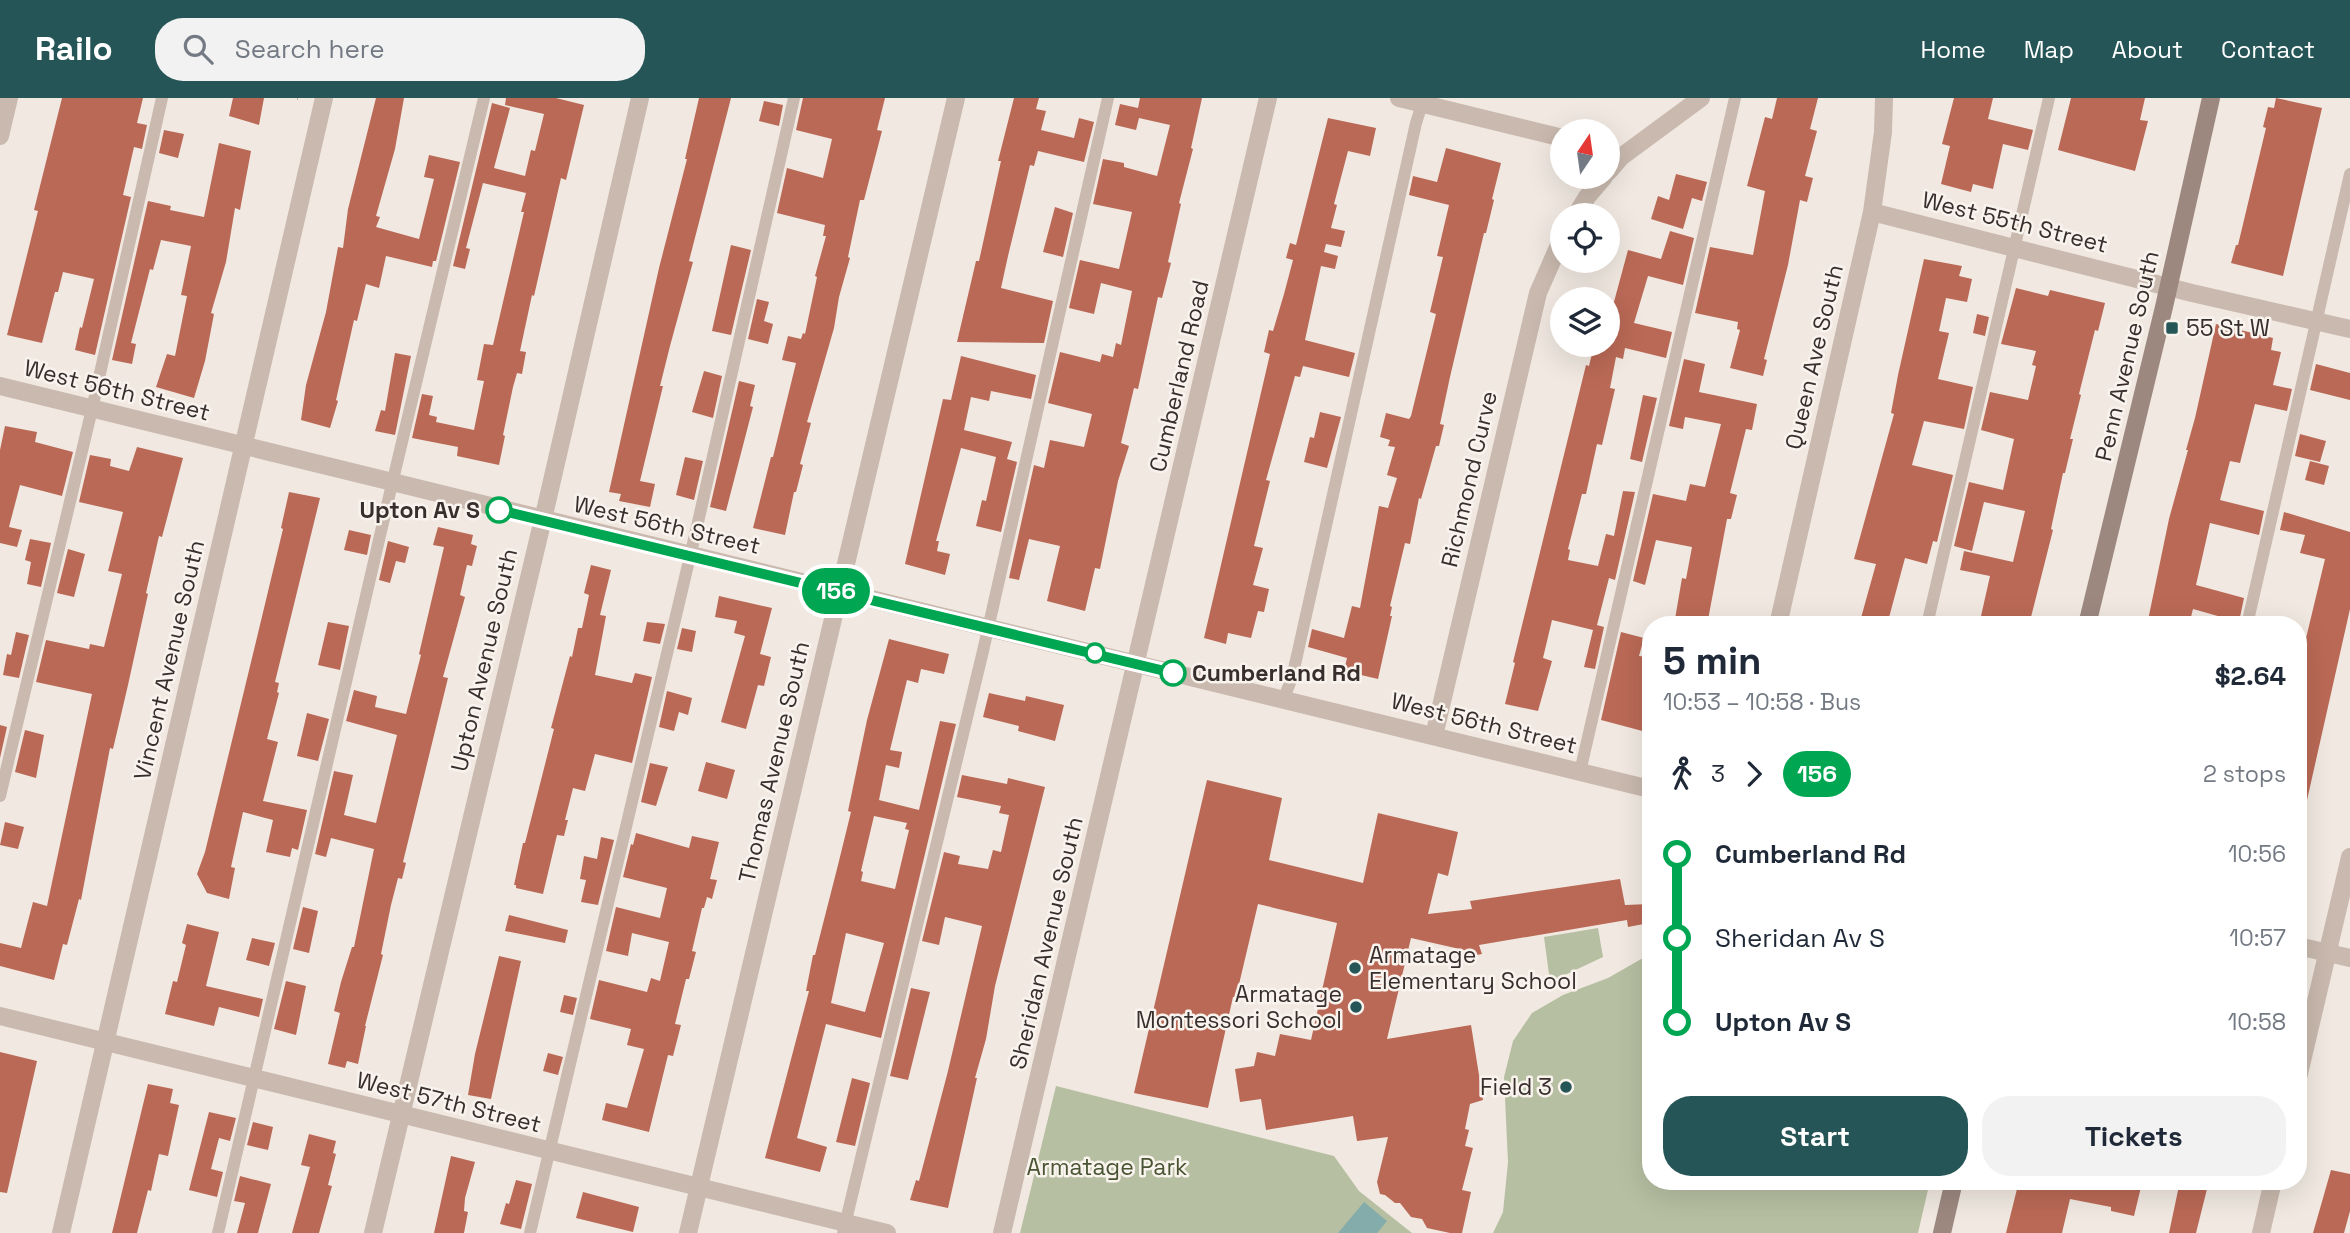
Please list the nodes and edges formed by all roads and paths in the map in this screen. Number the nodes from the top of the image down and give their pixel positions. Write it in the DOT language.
graph roads {
  1 [pos="9,98"];
  2 [pos="162,98"];
  3 [pos="324,98"];
  4 [pos="484,98"];
  5 [pos="640,98"];
  6 [pos="794,98"];
  7 [pos="956,98"];
  8 [pos="1108,98"];
  9 [pos="1268,98"];
  10 [pos="1399,98"];
  11 [pos="1701,98"];
  12 [pos="1735,98"];
  13 [pos="1884,98"];
  14 [pos="2049,98"];
  15 [pos="2211,98"];
  16 [pos="1424,101"];
  17 [pos="1550,135"];
  18 [pos="0,136"];
  19 [pos="1620,152"];
  20 [pos="1627,153"];
  21 [pos="1620,160"];
  22 [pos="2350,174"];
  23 [pos="1594,189"];
  24 [pos="1583,203"];
  25 [pos="1872,212"];
  26 [pos="2015,246"];
  27 [pos="1550,266"];
  28 [pos="2169,286"];
  29 [pos="2315,320"];
  30 [pos="2350,329"];
  31 [pos="0,386"];
  32 [pos="92,409"];
  33 [pos="244,446"];
  34 [pos="392,484"];
  35 [pos="542,520"];
  36 [pos="690,556"];
  37 [pos="839,591"];
  38 [pos="1780,616"];
  39 [pos="1929,616"];
  40 [pos="2089,616"];
  41 [pos="2248,616"];
  42 [pos="988,627"];
  43 [pos="1137,664"];
  44 [pos="1283,700"];
  45 [pos="1434,736"];
  46 [pos="1580,772"];
  47 [pos="1642,787"];
  48 [pos="0,796"];
  49 [pos="2350,856"];
  50 [pos="2307,948"];
  51 [pos="2327,952"];
  52 [pos="2350,958"];
  53 [pos="0,1016"];
  54 [pos="2307,1039"];
  55 [pos="105,1040"];
  56 [pos="254,1078"];
  57 [pos="401,1115"];
  58 [pos="549,1152"];
  59 [pos="699,1187"];
  60 [pos="1952,1190"];
  61 [pos="2271,1190"];
  62 [pos="844,1228"];
  63 [pos="61,1233"];
  64 [pos="218,1233"];
  65 [pos="373,1233"];
  66 [pos="530,1233"];
  67 [pos="688,1233"];
  68 [pos="887,1233"];
  69 [pos="1002,1233"];
  70 [pos="1942,1233"];
  71 [pos="2261,1233"];
  1 -- 18 [label="street"];
  2 -- 32 [label="lane"];
  3 -- 33 [label="street, Vincent Avenue South"];
  4 -- 34 [label="lane"];
  5 -- 35 [label="street, Upton Avenue South"];
  6 -- 36 [label="lane"];
  7 -- 37 [label="street, Thomas Avenue South"];
  8 -- 42 [label="lane"];
  9 -- 43 [label="street, Cumberland Road"];
  10 -- 16 [label="street"];
  11 -- 20 [label="street"];
  12 -- 46 [label="lane"];
  13 -- 25 [label="street, Queen Ave South"];
  14 -- 26 [label="lane"];
  15 -- 28 [label="main road, Penn Avenue South"];
  16 -- 17 [label="street"];
  16 -- 44 [label="lane"];
  19 -- 20 [label="street"];
  20 -- 21 [label="street"];
  22 -- 29 [label="lane"];
  23 -- 24 [label="street"];
  25 -- 26 [label="street, West 55th Street"];
  25 -- 38 [label="street, Queen Ave South"];
  26 -- 28 [label="street, West 55th Street"];
  26 -- 39 [label="lane"];
  27 -- 45 [label="street, Richmond Curve"];
  28 -- 29 [label="street, West 55th Street"];
  28 -- 40 [label="main road, Penn Avenue South"];
  29 -- 30 [label="street, West 55th Street"];
  29 -- 41 [label="lane"];
  31 -- 32 [label="street, West 56th Street"];
  32 -- 33 [label="street, West 56th Street"];
  32 -- 48 [label="lane"];
  33 -- 34 [label="street, West 56th Street"];
  33 -- 55 [label="street, Vincent Avenue South"];
  34 -- 35 [label="street, West 56th Street"];
  34 -- 56 [label="lane"];
  35 -- 36 [label="street, West 56th Street"];
  35 -- 57 [label="street, Upton Avenue South"];
  36 -- 37 [label="street, West 56th Street"];
  36 -- 58 [label="lane"];
  37 -- 42 [label="street, West 56th Street"];
  37 -- 59 [label="street, Thomas Avenue South"];
  42 -- 43 [label="street, West 56th Street"];
  42 -- 62 [label="lane"];
  43 -- 44 [label="street, West 56th Street"];
  43 -- 69 [label="street, Sheridan Avenue South"];
  44 -- 45 [label="street, West 56th Street"];
  45 -- 46 [label="street, West 56th Street"];
  46 -- 47 [label="street, West 56th Street"];
  49 -- 51 [label="street"];
  50 -- 51 [label="street"];
  51 -- 52 [label="street"];
  51 -- 54 [label="street"];
  53 -- 55 [label="street, West 57th Street"];
  55 -- 56 [label="street, West 57th Street"];
  55 -- 63 [label="street, Vincent Avenue South"];
  56 -- 57 [label="street, West 57th Street"];
  56 -- 64 [label="lane"];
  57 -- 58 [label="street, West 57th Street"];
  57 -- 65 [label="street, Upton Avenue South"];
  58 -- 59 [label="street, West 57th Street"];
  58 -- 66 [label="lane"];
  59 -- 62 [label="street, West 57th Street"];
  59 -- 67 [label="street, Thomas Avenue South"];
  60 -- 70 [label="main road"];
  61 -- 71 [label="street"];
  62 -- 68 [label="street, West 57th Street"];
}
